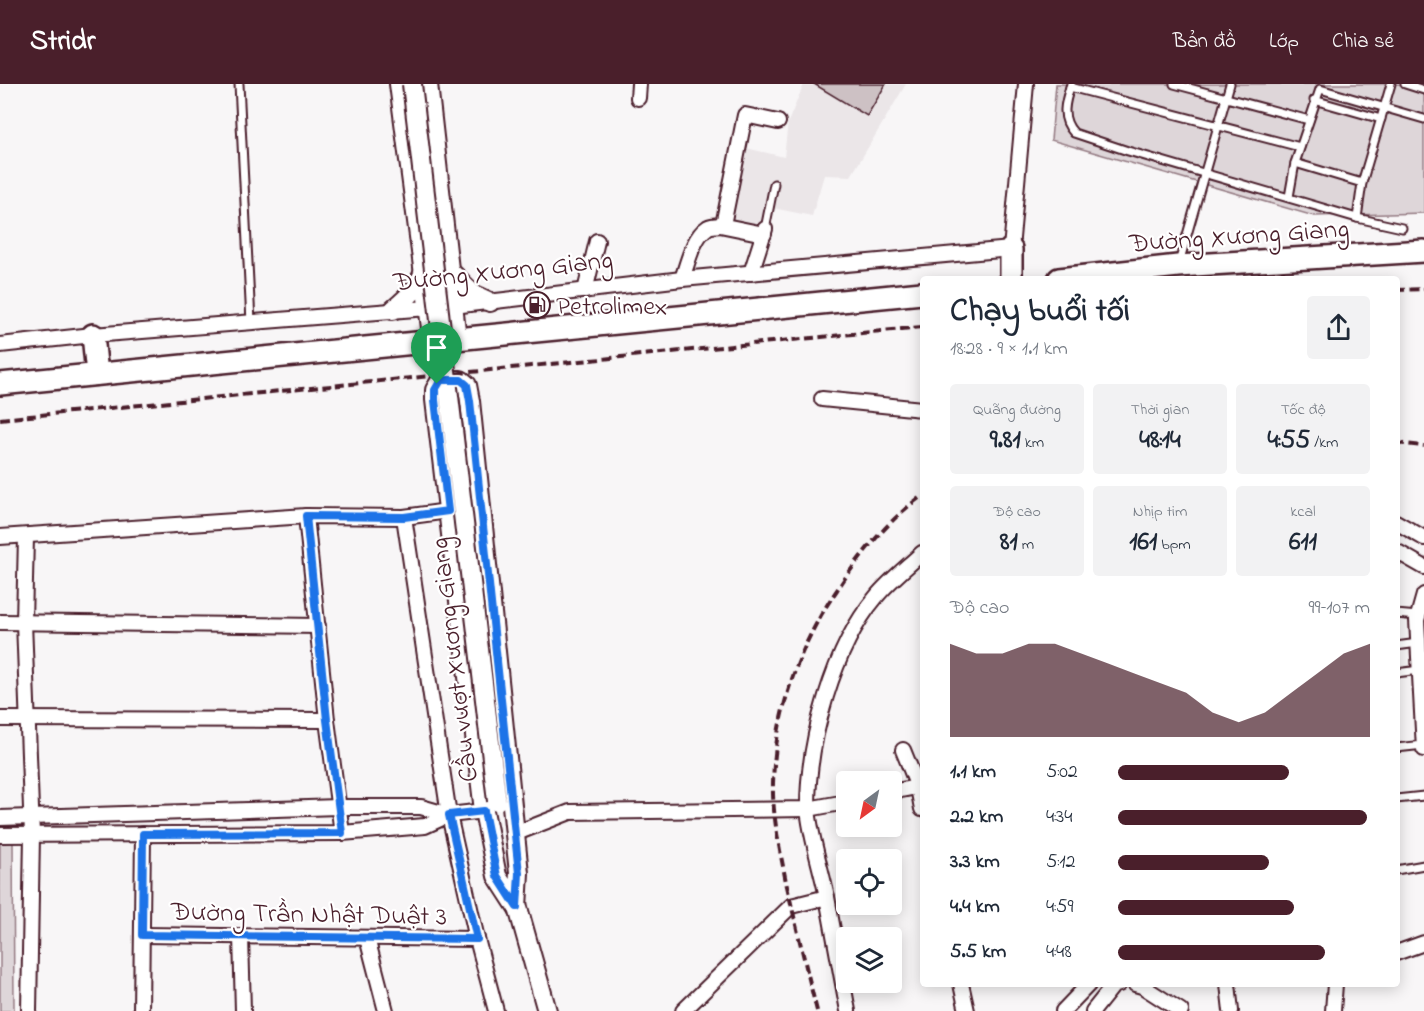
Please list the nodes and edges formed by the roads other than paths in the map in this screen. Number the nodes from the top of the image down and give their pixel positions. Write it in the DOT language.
graph roads {
  1 [pos="239,84"];
  2 [pos="399,84"];
  3 [pos="412,84"];
  4 [pos="428,84"];
  5 [pos="1026,84"];
  6 [pos="1174,84"];
  7 [pos="1230,84"];
  8 [pos="1391,84"];
  9 [pos="1405,84"];
  10 [pos="1071,85"];
  11 [pos="1424,90"];
  12 [pos="1226,98"];
  13 [pos="1314,100"];
  14 [pos="1385,106"];
  15 [pos="1381,119"];
  16 [pos="1424,119"];
  17 [pos="1309,120"];
  18 [pos="778,123"];
  19 [pos="1218,126"];
  20 [pos="1300,147"];
  21 [pos="1295,163"];
  22 [pos="1205,174"];
  23 [pos="1362,183"];
  24 [pos="774,184"];
  25 [pos="1288,197"];
  26 [pos="1357,218"];
  27 [pos="720,225"];
  28 [pos="1402,228"];
  29 [pos="764,232"];
  30 [pos="597,242"];
  31 [pos="1011,249"];
  32 [pos="1424,251"];
  33 [pos="1178,266"];
  34 [pos="449,273"];
  35 [pos="751,273"];
  36 [pos="425,276"];
  37 [pos="1011,276"];
  38 [pos="1097,276"];
  39 [pos="682,279"];
  40 [pos="585,291"];
  41 [pos="920,293"];
  42 [pos="490,302"];
  43 [pos="453,306"];
  44 [pos="429,307"];
  45 [pos="393,310"];
  46 [pos="251,322"];
  47 [pos="93,335"];
  48 [pos="457,340"];
  49 [pos="433,343"];
  50 [pos="0,345"];
  51 [pos="97,374"];
  52 [pos="0,384"];
  53 [pos="822,399"];
  54 [pos="920,409"];
  55 [pos="483,510"];
  56 [pos="448,511"];
  57 [pos="306,516"];
  58 [pos="404,517"];
  59 [pos="1400,524"];
  60 [pos="0,537"];
  61 [pos="26,537"];
  62 [pos="1424,538"];
  63 [pos="1400,553"];
  64 [pos="920,555"];
  65 [pos="1424,567"];
  66 [pos="1424,595"];
  67 [pos="1400,614"];
  68 [pos="1419,616"];
  69 [pos="0,622"];
  70 [pos="24,622"];
  71 [pos="318,626"];
  72 [pos="1418,643"];
  73 [pos="1400,645"];
  74 [pos="1420,670"];
  75 [pos="1400,672"];
  76 [pos="0,718"];
  77 [pos="27,719"];
  78 [pos="327,720"];
  79 [pos="1424,747"];
  80 [pos="1400,748"];
  81 [pos="903,750"];
  82 [pos="920,786"];
  83 [pos="902,790"];
  84 [pos="1424,796"];
  85 [pos="1400,799"];
  86 [pos="836,804"];
  87 [pos="490,806"];
  88 [pos="338,807"];
  89 [pos="808,809"];
  90 [pos="449,815"];
  91 [pos="0,818"];
  92 [pos="30,818"];
  93 [pos="342,833"];
  94 [pos="143,834"];
  95 [pos="514,834"];
  96 [pos="0,835"];
  97 [pos="32,835"];
  98 [pos="1424,865"];
  99 [pos="1400,869"];
  100 [pos="827,897"];
  101 [pos="517,907"];
  102 [pos="142,935"];
  103 [pos="241,936"];
  104 [pos="367,938"];
  105 [pos="477,939"];
  106 [pos="1424,943"];
  107 [pos="1400,952"];
  108 [pos="962,987"];
  109 [pos="1086,987"];
  110 [pos="1112,987"];
  111 [pos="1144,987"];
  112 [pos="1231,987"];
  113 [pos="1335,987"];
  114 [pos="29,1011"];
  115 [pos="141,1011"];
  116 [pos="243,1011"];
  117 [pos="386,1011"];
  118 [pos="496,1011"];
  119 [pos="547,1011"];
  120 [pos="683,1011"];
  121 [pos="848,1011"];
  122 [pos="967,1011"];
  123 [pos="1063,1011"];
  124 [pos="1093,1011"];
  125 [pos="1181,1011"];
  126 [pos="1231,1011"];
  127 [pos="1333,1011"];
  1 -- 46 [label="lane"];
  2 -- 36 [label="street"];
  3 -- 87 [label="street, Cầu vượt Xương Giang, bridge"];
  4 -- 34 [label="street"];
  5 -- 31 [label="street"];
  6 -- 12 [label="lane"];
  7 -- 12 [label="lane"];
  8 -- 14 [label="lane"];
  9 -- 11 [label="lane"];
  10 -- 19 [label="lane"];
  10 -- 22 [label="lane"];
  12 -- 17 [label="lane"];
  12 -- 19 [label="lane"];
  13 -- 14 [label="lane"];
  13 -- 15 [label="lane"];
  13 -- 17 [label="lane"];
  14 -- 15 [label="lane"];
  14 -- 16 [label="lane"];
  15 -- 23 [label="lane"];
  17 -- 20 [label="lane"];
  18 -- 27 [label="street"];
  19 -- 20 [label="lane"];
  19 -- 22 [label="lane"];
  20 -- 21 [label="lane"];
  21 -- 23 [label="lane"];
  21 -- 25 [label="lane"];
  22 -- 25 [label="lane"];
  22 -- 33 [label="lane"];
  23 -- 26 [label="lane"];
  24 -- 29 [label="lane"];
  25 -- 26 [label="lane"];
  26 -- 28 [label="lane"];
  27 -- 29 [label="street"];
  27 -- 39 [label="street"];
  29 -- 35 [label="street"];
  30 -- 40 [label="street"];
  31 -- 35 [label="street, Đường Xương Giang"];
  31 -- 37 [label="main road"];
  32 -- 33 [label="main road, Đường Xương Giang"];
  33 -- 38 [label="main road, Đường Xương Giang"];
  34 -- 36 [label="street"];
  34 -- 42 [label="street"];
  34 -- 43 [label="street"];
  35 -- 39 [label="street, Đường Xương Giang"];
  36 -- 44 [label="street"];
  36 -- 45 [label="street"];
  39 -- 40 [label="street, Đường Xương Giang"];
  40 -- 42 [label="street, Đường Xương Giang"];
  41 -- 48 [label="main road"];
  42 -- 43 [label="street, Đường Xương Giang"];
  43 -- 44 [label="street, Đường Xương Giang"];
  43 -- 48 [label="street"];
  44 -- 45 [label="street, Đường Xương Giang"];
  44 -- 49 [label="street"];
  45 -- 46 [label="street, Đường Xương Giang"];
  46 -- 47 [label="street, Đường Xương Giang"];
  47 -- 50 [label="street, Đường Xương Giang"];
  47 -- 51 [label="main road"];
  48 -- 49 [label="main road"];
  49 -- 51 [label="main road"];
  51 -- 52 [label="main road"];
  53 -- 54 [label="street"];
  55 -- 56 [label="street"];
  55 -- 56 [label="street"];
  55 -- 95 [label="street"];
  56 -- 58 [label="street"];
  56 -- 87 [label="street"];
  57 -- 58 [label="street"];
  57 -- 61 [label="street"];
  57 -- 71 [label="street"];
  58 -- 90 [label="street"];
  59 -- 62 [label="street"];
  60 -- 61 [label="street"];
  61 -- 70 [label="street"];
  63 -- 65 [label="street"];
  64 -- 89 [label="street"];
  66 -- 68 [label="street"];
  67 -- 68 [label="lane"];
  68 -- 72 [label="street"];
  69 -- 70 [label="street"];
  70 -- 71 [label="street"];
  70 -- 77 [label="street"];
  71 -- 78 [label="street"];
  72 -- 73 [label="lane"];
  72 -- 74 [label="street"];
  74 -- 75 [label="lane"];
  74 -- 79 [label="street"];
  76 -- 77 [label="street"];
  77 -- 78 [label="street"];
  77 -- 92 [label="street"];
  78 -- 88 [label="street"];
  79 -- 80 [label="lane"];
  81 -- 82 [label="street"];
  82 -- 83 [label="street"];
  84 -- 85 [label="lane"];
  86 -- 89 [label="street"];
  87 -- 90 [label="street"];
  87 -- 101 [label="street"];
  88 -- 90 [label="street"];
  88 -- 92 [label="street"];
  88 -- 93 [label="street"];
  89 -- 95 [label="street"];
  89 -- 100 [label="street"];
  90 -- 93 [label="street"];
  90 -- 105 [label="street"];
  91 -- 92 [label="street"];
  92 -- 97 [label="street"];
  93 -- 94 [label="street"];
  94 -- 97 [label="street"];
  94 -- 102 [label="street"];
  95 -- 101 [label="street"];
  96 -- 97 [label="street"];
  97 -- 114 [label="street"];
  98 -- 99 [label="lane"];
  100 -- 120 [label="street"];
  100 -- 121 [label="street"];
  101 -- 119 [label="street"];
  102 -- 103 [label="street, Đường Trần Nhật Duật 3"];
  102 -- 115 [label="street"];
  103 -- 104 [label="street, Đường Trần Nhật Duật 3"];
  103 -- 116 [label="street"];
  104 -- 105 [label="street, Đường Trần Nhật Duật 3"];
  104 -- 117 [label="street"];
  105 -- 118 [label="street"];
  106 -- 107 [label="street"];
  108 -- 122 [label="street"];
  109 -- 123 [label="street"];
  110 -- 124 [label="street"];
  111 -- 125 [label="street"];
  112 -- 126 [label="street"];
  113 -- 127 [label="street"];
}
